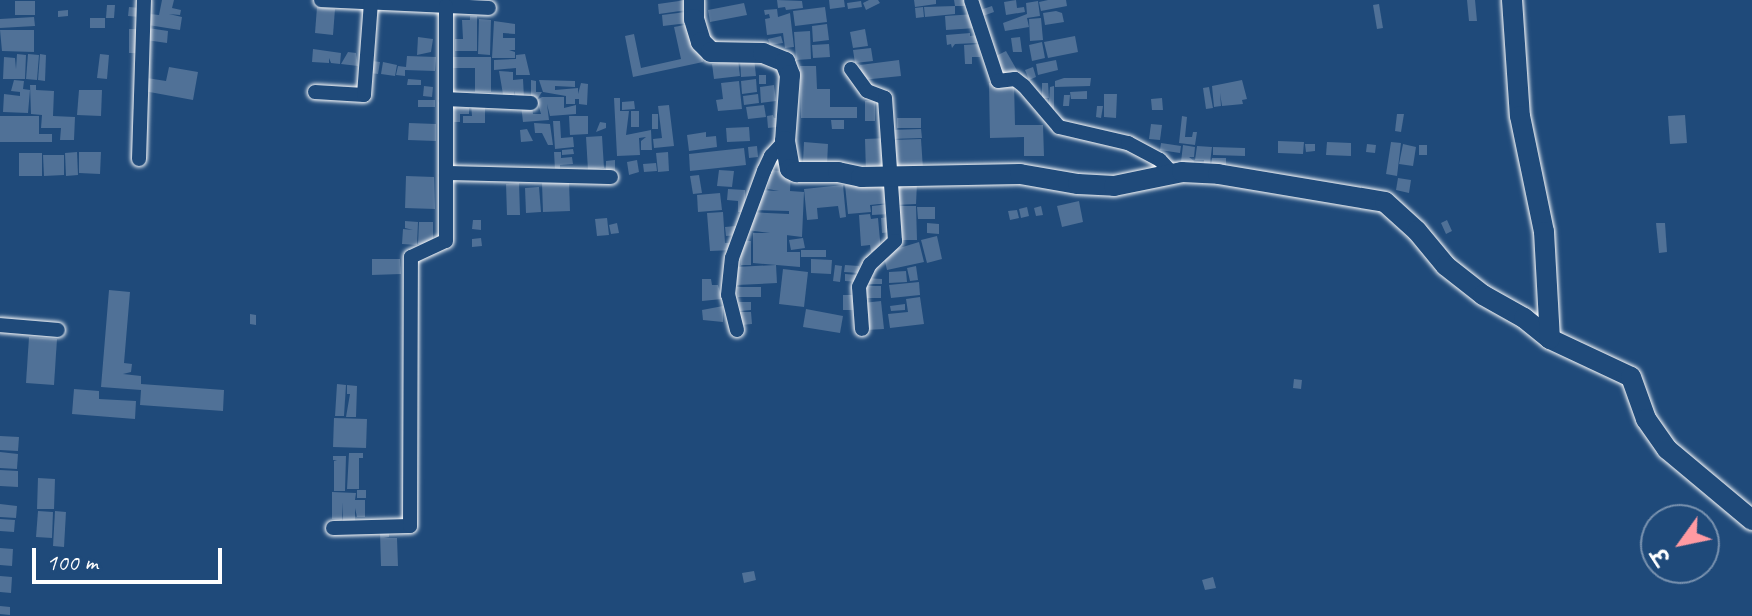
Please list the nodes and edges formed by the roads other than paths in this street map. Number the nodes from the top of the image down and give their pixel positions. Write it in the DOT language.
graph roads {
  1 [pos="144,0"];
  2 [pos="321,0"];
  3 [pos="694,0"];
  4 [pos="971,0"];
  5 [pos="1512,0"];
  6 [pos="371,2"];
  7 [pos="416,2"];
  8 [pos="446,6"];
  9 [pos="489,8"];
  10 [pos="851,69"];
  11 [pos="315,92"];
  12 [pos="446,99"];
  13 [pos="531,103"];
  14 [pos="785,141"];
  15 [pos="139,159"];
  16 [pos="446,173"];
  17 [pos="1172,173"];
  18 [pos="611,177"];
  19 [pos="891,177"];
  20 [pos="0,325"];
  21 [pos="862,329"];
  22 [pos="58,330"];
  23 [pos="737,330"];
  24 [pos="1550,339"];
  25 [pos="1752,520"];
  26 [pos="333,528"];
  1 -- 15 [label="street"];
  2 -- 6 [label="street"];
  3 -- 14 [label="street"];
  4 -- 17 [label="street"];
  5 -- 24 [label="street"];
  6 -- 7 [label="street"];
  6 -- 11 [label="street"];
  7 -- 8 [label="street"];
  8 -- 9 [label="street"];
  8 -- 12 [label="street"];
  10 -- 19 [label="street"];
  12 -- 13 [label="street"];
  12 -- 16 [label="street"];
  14 -- 19 [label="street"];
  14 -- 23 [label="street"];
  16 -- 18 [label="street"];
  16 -- 26 [label="street"];
  17 -- 19 [label="street"];
  17 -- 24 [label="street"];
  19 -- 21 [label="street"];
  20 -- 22 [label="street"];
  24 -- 25 [label="street"];
}
